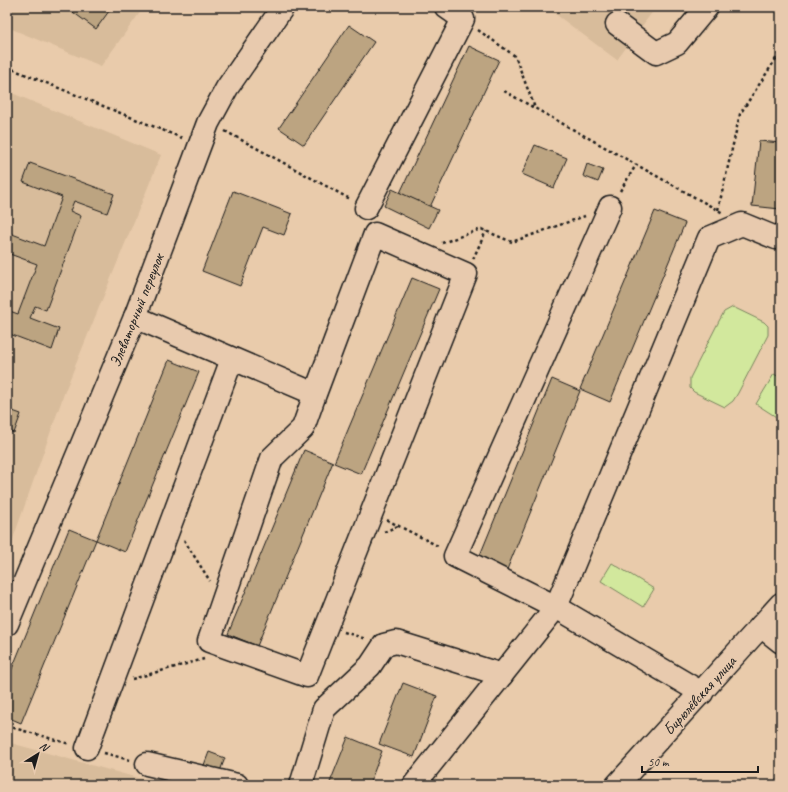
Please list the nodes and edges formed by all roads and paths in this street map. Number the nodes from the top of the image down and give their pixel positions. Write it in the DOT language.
graph roads {
  1 [pos="283,7"];
  2 [pos="707,7"];
  3 [pos="455,13"];
  4 [pos="617,24"];
  5 [pos="781,51"];
  6 [pos="7,67"];
  7 [pos="504,91"];
  8 [pos="535,108"];
  9 [pos="208,123"];
  10 [pos="200,145"];
  11 [pos="636,165"];
  12 [pos="610,207"];
  13 [pos="366,208"];
  14 [pos="718,210"];
  15 [pos="742,224"];
  16 [pos="486,231"];
  17 [pos="781,235"];
  18 [pos="436,240"];
  19 [pos="466,274"];
  20 [pos="135,317"];
  21 [pos="232,359"];
  22 [pos="315,394"];
  23 [pos="171,520"];
  24 [pos="398,525"];
  25 [pos="430,542"];
  26 [pos="223,602"];
  27 [pos="781,604"];
  28 [pos="556,607"];
  29 [pos="7,624"];
  30 [pos="327,626"];
  31 [pos="761,626"];
  32 [pos="781,642"];
  33 [pos="384,645"];
  34 [pos="207,659"];
  35 [pos="502,675"];
  36 [pos="140,677"];
  37 [pos="702,693"];
  38 [pos="86,748"];
  39 [pos="147,764"];
  40 [pos="237,785"];
  41 [pos="301,785"];
  42 [pos="414,785"];
  43 [pos="617,785"];
  1 -- 9 [label="street, Элеваторный переулок"];
  2 -- 4 [label="street"];
  3 -- 8 [label="path"];
  3 -- 13 [label="street"];
  5 -- 14 [label="path"];
  6 -- 10 [label="path"];
  7 -- 8 [label="path"];
  8 -- 11 [label="path"];
  9 -- 10 [label="street, Элеваторный переулок"];
  9 -- 13 [label="path"];
  10 -- 20 [label="street, Элеваторный переулок"];
  11 -- 12 [label="path"];
  11 -- 14 [label="path"];
  12 -- 16 [label="path"];
  12 -- 28 [label="street"];
  14 -- 15 [label="path"];
  15 -- 17 [label="street"];
  15 -- 28 [label="street"];
  16 -- 18 [label="path"];
  16 -- 19 [label="path"];
  19 -- 22 [label="street"];
  19 -- 30 [label="street"];
  20 -- 21 [label="street"];
  20 -- 29 [label="street, Элеваторный переулок"];
  21 -- 22 [label="street"];
  21 -- 23 [label="street"];
  22 -- 26 [label="street"];
  23 -- 26 [label="path"];
  23 -- 38 [label="street"];
  24 -- 25 [label="path"];
  26 -- 30 [label="street"];
  27 -- 31 [label="street, Бирюлёвская улица"];
  28 -- 35 [label="street"];
  28 -- 37 [label="street"];
  30 -- 33 [label="path"];
  31 -- 32 [label="street"];
  31 -- 37 [label="street, Бирюлёвская улица"];
  33 -- 35 [label="street"];
  33 -- 41 [label="street"];
  34 -- 36 [label="path"];
  35 -- 42 [label="street"];
  37 -- 43 [label="street, Бирюлёвская улица"];
  39 -- 40 [label="street"];
}
